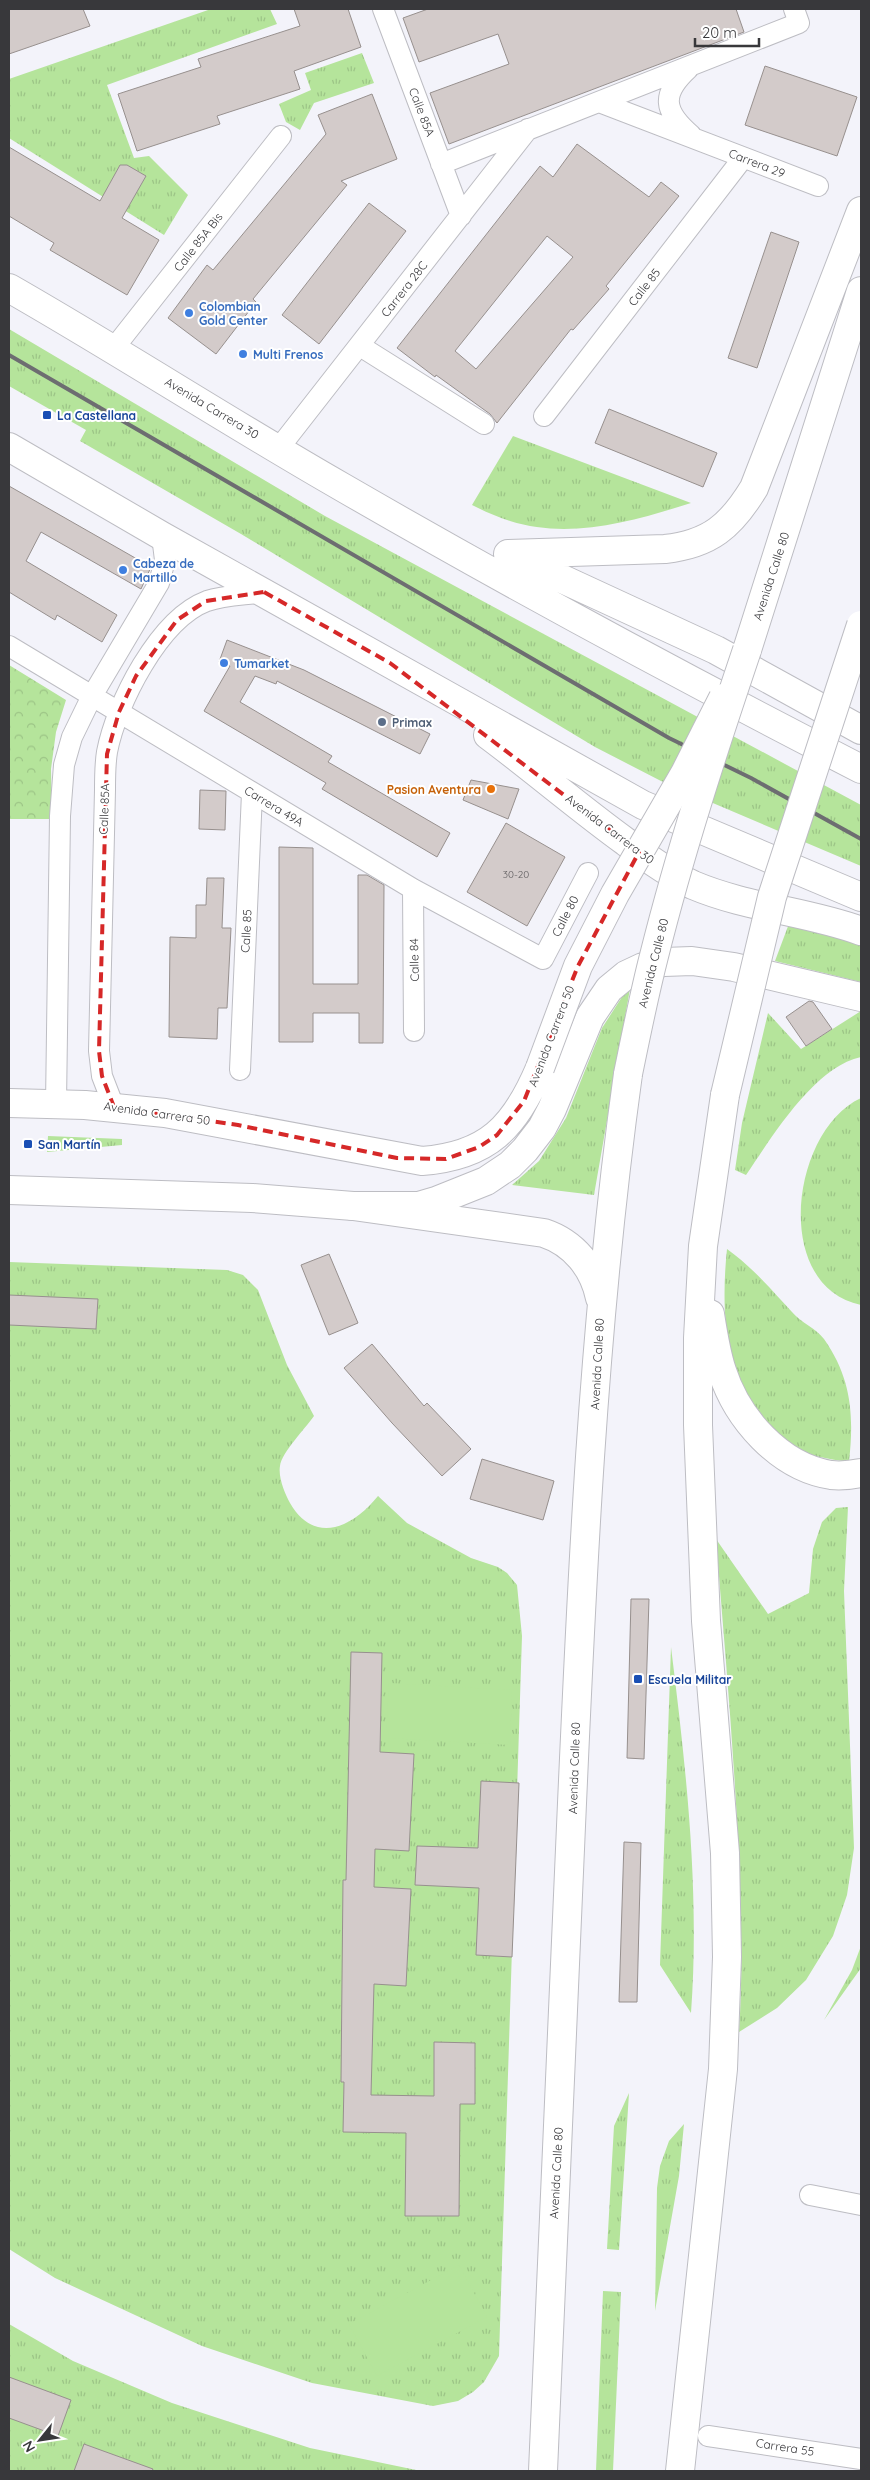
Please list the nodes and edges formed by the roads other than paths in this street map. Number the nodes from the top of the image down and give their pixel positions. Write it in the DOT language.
graph roads {
  1 [pos="383,9"];
  2 [pos="797,16"];
  3 [pos="691,65"];
  4 [pos="599,102"];
  5 [pos="528,129"];
  6 [pos="282,136"];
  7 [pos="696,139"];
  8 [pos="744,158"];
  9 [pos="441,164"];
  10 [pos="818,186"];
  11 [pos="861,211"];
  12 [pos="461,216"];
  13 [pos="9,288"];
  14 [pos="861,291"];
  15 [pos="360,346"];
  16 [pos="114,348"];
  17 [pos="544,416"];
  18 [pos="484,424"];
  19 [pos="9,446"];
  20 [pos="279,448"];
  21 [pos="414,529"];
  22 [pos="162,536"];
  23 [pos="508,554"];
  24 [pos="264,592"];
  25 [pos="861,625"];
  26 [pos="9,646"];
  27 [pos="747,650"];
  28 [pos="390,663"];
  29 [pos="92,696"];
  30 [pos="119,712"];
  31 [pos="861,730"];
  32 [pos="861,769"];
  33 [pos="252,793"];
  34 [pos="588,872"];
  35 [pos="413,889"];
  36 [pos="861,897"];
  37 [pos="861,931"];
  38 [pos="543,959"];
  39 [pos="861,996"];
  40 [pos="414,1032"];
  41 [pos="240,1070"];
  42 [pos="9,1103"];
  43 [pos="56,1104"];
  44 [pos="114,1107"];
  45 [pos="9,1190"];
  46 [pos="353,1206"];
  47 [pos="703,1246"];
  48 [pos="601,1299"];
  49 [pos="861,1473"];
  50 [pos="810,2195"];
  51 [pos="861,2205"];
  52 [pos="708,2436"];
  53 [pos="861,2459"];
  54 [pos="543,2471"];
  55 [pos="680,2471"];
  1 -- 9 [label="street, Calle 85A"];
  2 -- 3 [label="street"];
  3 -- 4 [label="street"];
  3 -- 7 [label="street, Carrera 29"];
  4 -- 5 [label="street"];
  4 -- 7 [label="street, Carrera 29"];
  5 -- 9 [label="street"];
  5 -- 12 [label="street, Carrera 28C"];
  6 -- 16 [label="street, Calle 85A Bis"];
  7 -- 8 [label="street, Carrera 29"];
  8 -- 10 [label="street, Carrera 29"];
  8 -- 17 [label="street, Calle 85"];
  9 -- 12 [label="street, Calle 85A"];
  11 -- 23 [label="main road"];
  12 -- 15 [label="street, Carrera 28C"];
  13 -- 16 [label="main road, Avenida Carrera 30"];
  14 -- 27 [label="main road, Avenida Calle 80"];
  15 -- 18 [label="street"];
  15 -- 20 [label="street, Carrera 28C"];
  16 -- 20 [label="main road, Avenida Carrera 30"];
  19 -- 22 [label="main road, Avenida Carrera 30"];
  20 -- 21 [label="main road, Avenida Carrera 30"];
  21 -- 23 [label="main road, Avenida Carrera 30"];
  21 -- 32 [label="main road, Avenida Carrera 30"];
  22 -- 24 [label="main road, Avenida Carrera 30"];
  22 -- 29 [label="street"];
  23 -- 31 [label="main road, Avenida Carrera 30"];
  24 -- 28 [label="main road, Avenida Carrera 30"];
  24 -- 30 [label="street, Calle 85A"];
  25 -- 47 [label="main road, bridge"];
  26 -- 29 [label="street, Carrera 49A"];
  27 -- 44 [label="main road, Avenida Carrera 50, bridge"];
  27 -- 48 [label="main road, Avenida Calle 80, bridge"];
  28 -- 36 [label="main road, Avenida Carrera 30"];
  28 -- 37 [label="main road, Avenida Carrera 30"];
  29 -- 30 [label="street, Carrera 49A"];
  29 -- 43 [label="street"];
  30 -- 33 [label="street, Carrera 49A"];
  30 -- 44 [label="street, Calle 85A"];
  33 -- 35 [label="street, Carrera 49A"];
  33 -- 41 [label="street, Calle 85"];
  34 -- 38 [label="street, Calle 80"];
  35 -- 38 [label="street, Carrera 49A"];
  35 -- 40 [label="street, Calle 84"];
  39 -- 46 [label="main road"];
  42 -- 43 [label="main road, Avenida Carrera 50"];
  43 -- 44 [label="main road, Avenida Carrera 50"];
  45 -- 46 [label="main road"];
  46 -- 48 [label="main road"];
  47 -- 49 [label="main road"];
  47 -- 55 [label="main road"];
  48 -- 54 [label="main road, Avenida Calle 80"];
  50 -- 51 [label="street"];
  52 -- 53 [label="street, Carrera 55"];
}
